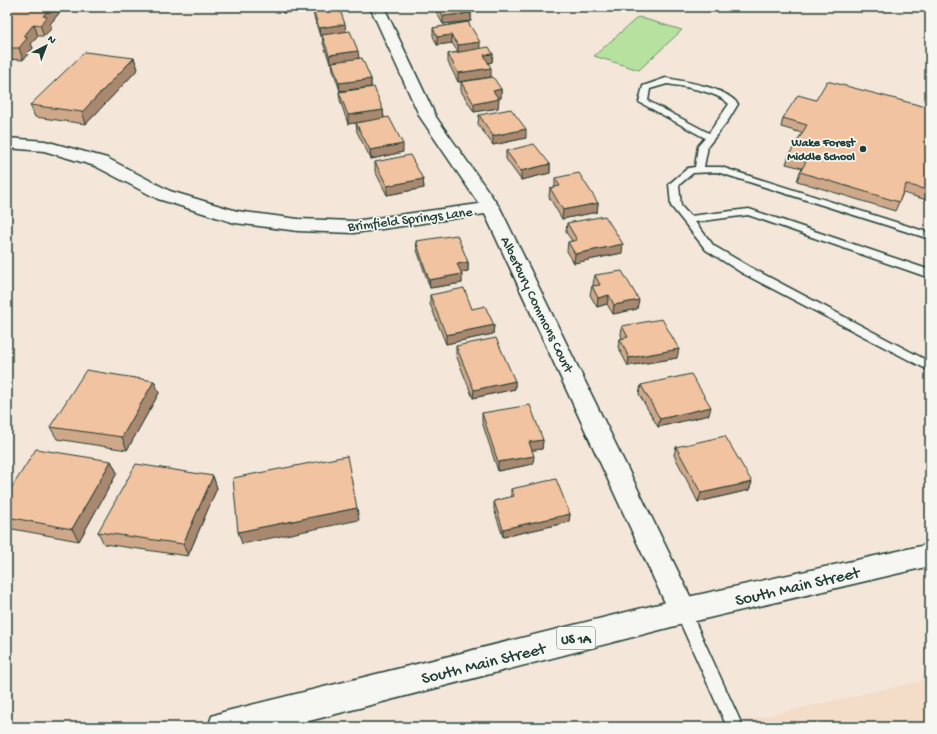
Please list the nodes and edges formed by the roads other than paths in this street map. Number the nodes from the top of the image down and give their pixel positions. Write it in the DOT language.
graph roads {
  1 [pos="377,7"];
  2 [pos="710,137"];
  3 [pos="7,143"];
  4 [pos="699,170"];
  5 [pos="491,208"];
  6 [pos="687,220"];
  7 [pos="930,236"];
  8 [pos="930,274"];
  9 [pos="930,368"];
  10 [pos="930,555"];
  11 [pos="683,611"];
  12 [pos="223,727"];
  13 [pos="735,727"];
  1 -- 5 [label="street, Alberbury Commons Court"];
  2 -- 2 [label="lane"];
  2 -- 4 [label="lane"];
  3 -- 5 [label="street, Brimfield Springs Lane"];
  4 -- 6 [label="lane"];
  4 -- 7 [label="lane"];
  5 -- 11 [label="street, Alberbury Commons Court"];
  6 -- 8 [label="lane"];
  6 -- 9 [label="lane"];
  10 -- 11 [label="street, South Main Street / US 1A"];
  11 -- 12 [label="street, South Main Street / US 1A"];
  11 -- 13 [label="lane"];
}
